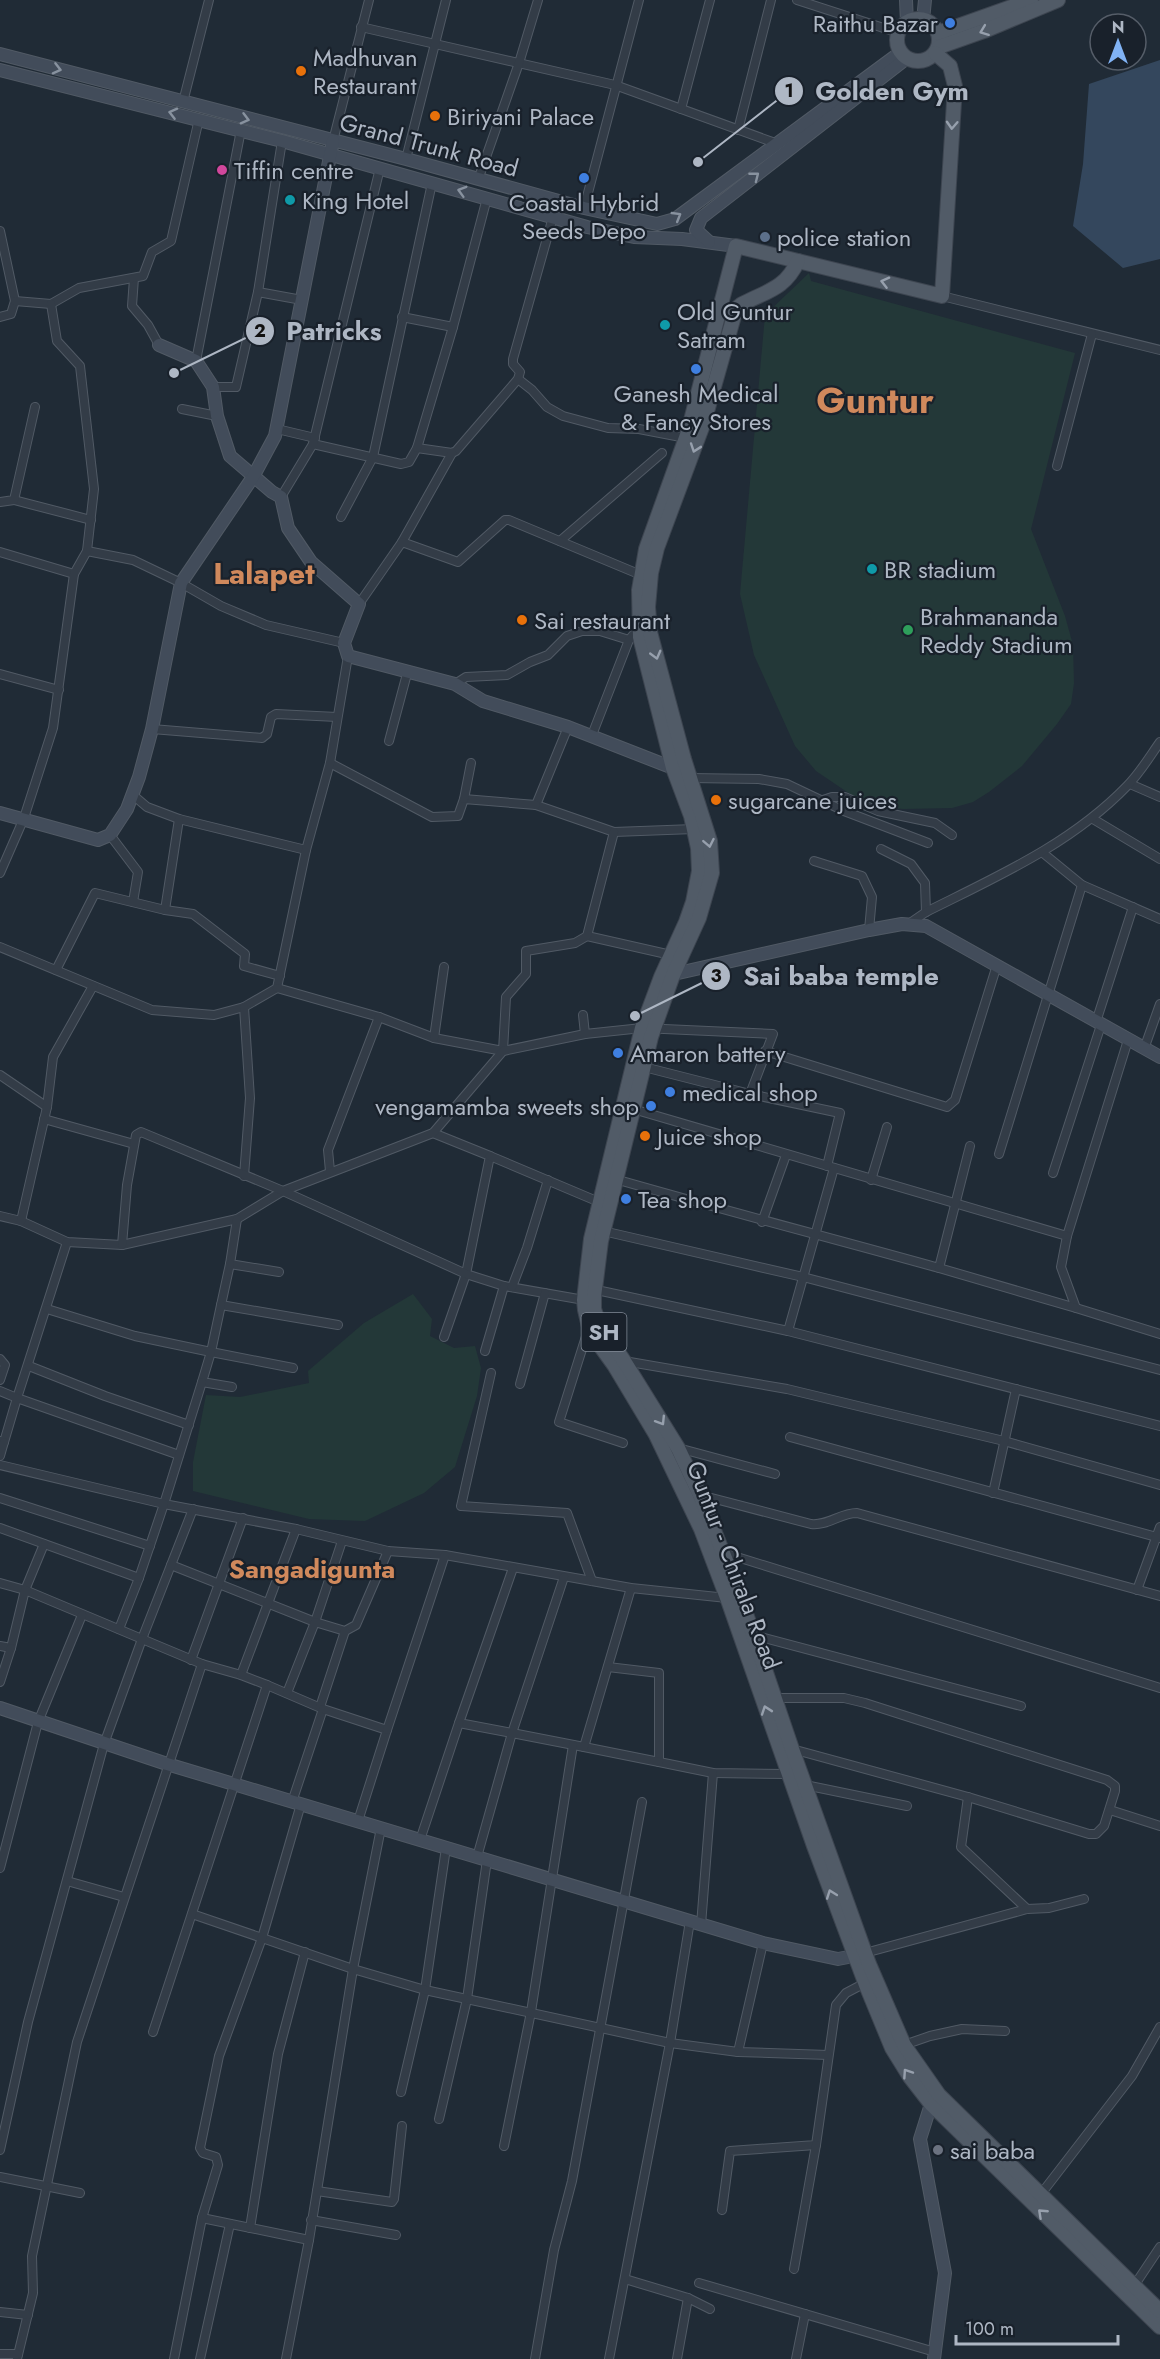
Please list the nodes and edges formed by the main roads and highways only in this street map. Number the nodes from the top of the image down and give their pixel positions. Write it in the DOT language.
graph roads {
  1 [pos="1031,0"];
  2 [pos="1058,0"];
  3 [pos="937,44"];
  4 [pos="798,261"];
  5 [pos="667,976"];
  6 [pos="648,1028"];
  7 [pos="588,1292"];
  8 [pos="860,1955"];
  9 [pos="935,2100"];
  10 [pos="1160,2311"];
  11 [pos="1160,2327"];
  1 -- 3 [label="main road"];
  2 -- 3 [label="main road, one-way"];
  3 -- 3 [label="main road"];
  3 -- 4 [label="main road, one-way"];
  4 -- 5 [label="main road, Guntur - Chirala Road / SH, one-way"];
  4 -- 5 [label="main road, Guntur - Chirala Road / SH"];
  5 -- 6 [label="main road, Guntur - Chirala Road / SH"];
  6 -- 7 [label="main road, Guntur - Chirala Road / SH"];
  6 -- 7 [label="main road, Guntur - Chirala Road / SH"];
  7 -- 8 [label="main road, Guntur - Chirala Road / SH, one-way"];
  8 -- 7 [label="main road, Guntur - Chirala Road / SH, one-way"];
  8 -- 9 [label="main road, Guntur - Chirala Road / SH"];
  9 -- 8 [label="main road, Guntur - Chirala Road / SH, one-way"];
  9 -- 10 [label="main road, Guntur - Chirala Road / SH"];
  11 -- 9 [label="main road, Guntur - Chirala Road / SH, one-way"];
}
